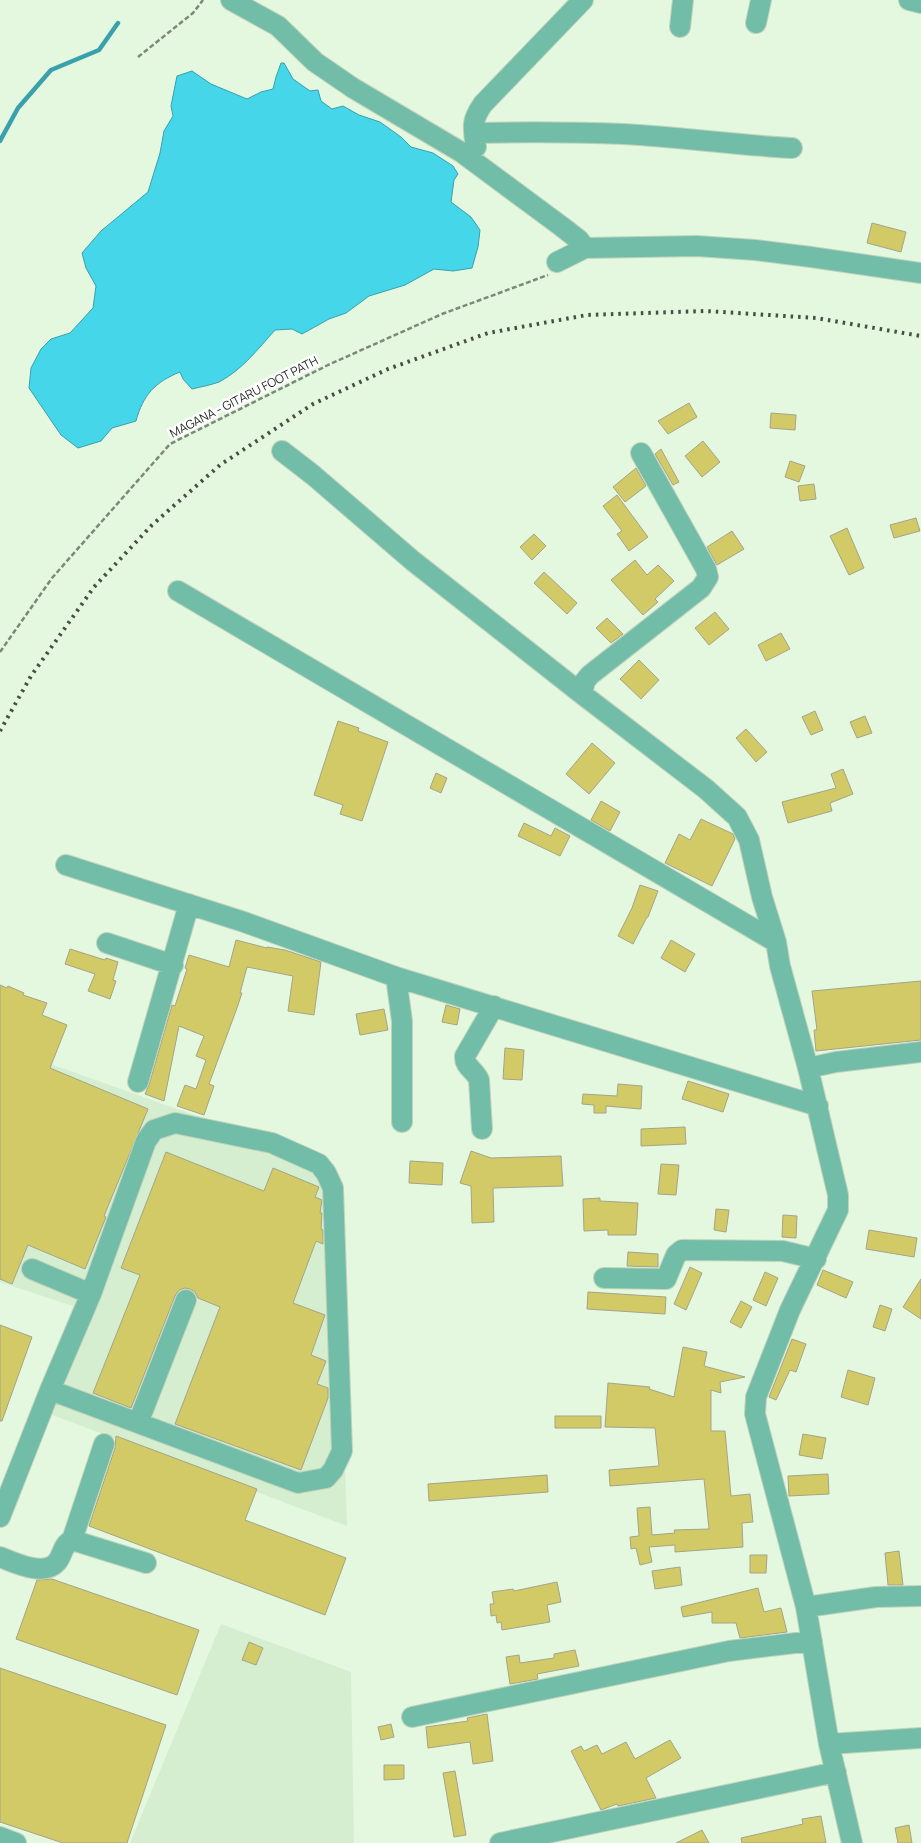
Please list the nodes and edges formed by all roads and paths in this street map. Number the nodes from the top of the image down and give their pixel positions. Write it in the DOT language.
graph roads {
  1 [pos="203,0"];
  2 [pos="231,0"];
  3 [pos="583,0"];
  4 [pos="683,0"];
  5 [pos="761,0"];
  6 [pos="909,0"];
  7 [pos="921,3"];
  8 [pos="756,23"];
  9 [pos="680,27"];
  10 [pos="138,57"];
  11 [pos="474,133"];
  12 [pos="792,148"];
  13 [pos="479,166"];
  14 [pos="585,248"];
  15 [pos="553,268"];
  16 [pos="921,273"];
  17 [pos="282,451"];
  18 [pos="641,453"];
  19 [pos="178,591"];
  20 [pos="0,652"];
  21 [pos="582,694"];
  22 [pos="66,865"];
  23 [pos="189,904"];
  24 [pos="776,942"];
  25 [pos="107,943"];
  26 [pos="173,965"];
  27 [pos="396,977"];
  28 [pos="494,1006"];
  29 [pos="921,1052"];
  30 [pos="808,1068"];
  31 [pos="138,1082"];
  32 [pos="818,1106"];
  33 [pos="402,1122"];
  34 [pos="482,1129"];
  35 [pos="816,1258"];
  36 [pos="32,1269"];
  37 [pos="604,1278"];
  38 [pos="91,1294"];
  39 [pos="186,1300"];
  40 [pos="50,1390"];
  41 [pos="138,1423"];
  42 [pos="104,1444"];
  43 [pos="0,1517"];
  44 [pos="72,1540"];
  45 [pos="0,1557"];
  46 [pos="146,1563"];
  47 [pos="921,1596"];
  48 [pos="806,1607"];
  49 [pos="812,1641"];
  50 [pos="412,1717"];
  51 [pos="921,1738"];
  52 [pos="829,1744"];
  53 [pos="836,1772"];
  54 [pos="0,1837"];
  55 [pos="16,1843"];
  56 [pos="500,1843"];
  57 [pos="852,1843"];
  1 -- 10 [label="path"];
  2 -- 13 [label="street"];
  3 -- 11 [label="street"];
  4 -- 9 [label="street"];
  5 -- 8 [label="street"];
  6 -- 7 [label="street"];
  11 -- 12 [label="street"];
  11 -- 13 [label="street"];
  13 -- 14 [label="street"];
  14 -- 15 [label="street"];
  14 -- 16 [label="street"];
  15 -- 20 [label="path, MAGANA - GITARU FOOT PATH"];
  17 -- 21 [label="street"];
  18 -- 21 [label="street"];
  19 -- 24 [label="street"];
  21 -- 24 [label="street"];
  22 -- 23 [label="street"];
  23 -- 26 [label="street"];
  23 -- 27 [label="street"];
  24 -- 30 [label="street"];
  25 -- 26 [label="street"];
  26 -- 31 [label="street"];
  27 -- 28 [label="street"];
  27 -- 33 [label="street"];
  28 -- 32 [label="street"];
  28 -- 34 [label="street"];
  29 -- 30 [label="street"];
  30 -- 32 [label="street"];
  32 -- 35 [label="street"];
  35 -- 37 [label="street"];
  35 -- 48 [label="street"];
  36 -- 38 [label="street"];
  38 -- 40 [label="street"];
  38 -- 41 [label="street"];
  39 -- 41 [label="street"];
  40 -- 41 [label="street"];
  40 -- 43 [label="street"];
  42 -- 44 [label="street"];
  44 -- 45 [label="street"];
  44 -- 46 [label="street"];
  47 -- 48 [label="street"];
  48 -- 49 [label="street"];
  49 -- 50 [label="street"];
  49 -- 52 [label="street"];
  51 -- 52 [label="street"];
  52 -- 53 [label="street"];
  53 -- 56 [label="street"];
  53 -- 57 [label="street"];
  54 -- 55 [label="street"];
}
